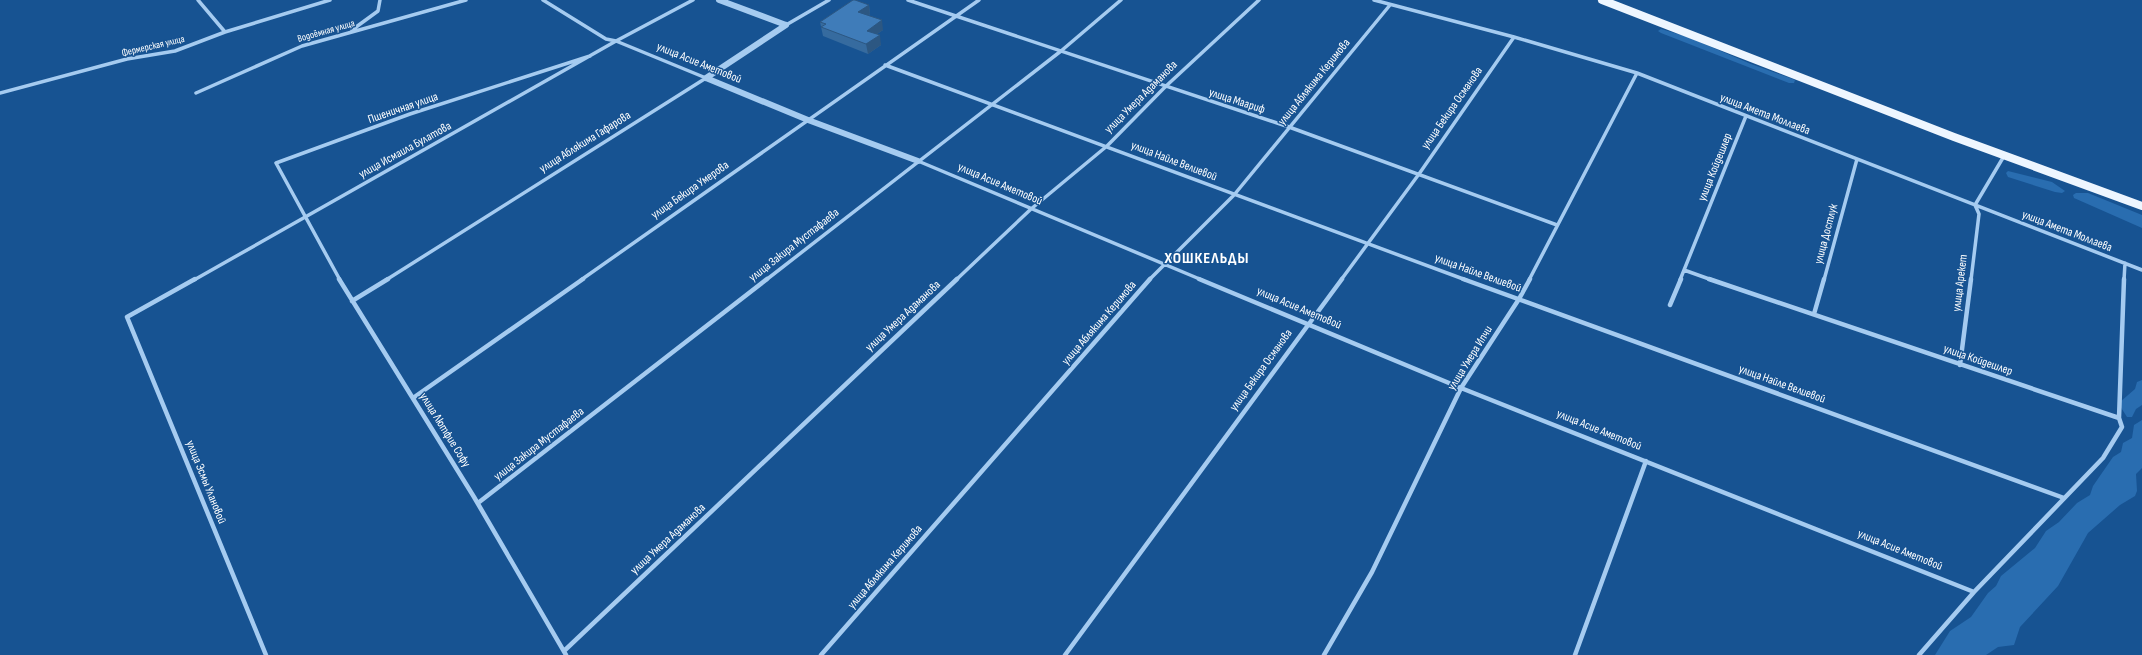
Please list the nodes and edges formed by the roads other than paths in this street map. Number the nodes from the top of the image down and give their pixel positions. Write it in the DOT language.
graph roads {
  1 [pos="198,0"];
  2 [pos="330,0"];
  3 [pos="380,0"];
  4 [pos="466,0"];
  5 [pos="543,0"];
  6 [pos="693,0"];
  7 [pos="719,0"];
  8 [pos="829,0"];
  9 [pos="908,0"];
  10 [pos="979,0"];
  11 [pos="1121,0"];
  12 [pos="1259,0"];
  13 [pos="1374,0"];
  14 [pos="1602,0"];
  15 [pos="1390,5"];
  16 [pos="956,16"];
  17 [pos="786,25"];
  18 [pos="225,32"];
  19 [pos="348,32"];
  20 [pos="1514,37"];
  21 [pos="616,41"];
  22 [pos="1061,51"];
  23 [pos="596,54"];
  24 [pos="885,65"];
  25 [pos="1637,73"];
  26 [pos="706,78"];
  27 [pos="1165,87"];
  28 [pos="0,93"];
  29 [pos="196,93"];
  30 [pos="991,105"];
  31 [pos="1746,116"];
  32 [pos="808,120"];
  33 [pos="1290,127"];
  34 [pos="1107,146"];
  35 [pos="2004,156"];
  36 [pos="1857,160"];
  37 [pos="918,162"];
  38 [pos="1420,174"];
  39 [pos="1234,195"];
  40 [pos="1975,205"];
  41 [pos="2142,206"];
  42 [pos="1031,209"];
  43 [pos="303,218"];
  44 [pos="1557,225"];
  45 [pos="1368,243"];
  46 [pos="2125,263"];
  47 [pos="1163,264"];
  48 [pos="1684,270"];
  49 [pos="2142,270"];
  50 [pos="1519,299"];
  51 [pos="352,301"];
  52 [pos="1670,305"];
  53 [pos="1814,314"];
  54 [pos="127,317"];
  55 [pos="1307,324"];
  56 [pos="1960,365"];
  57 [pos="1462,388"];
  58 [pos="413,398"];
  59 [pos="2119,418"];
  60 [pos="1646,460"];
  61 [pos="2064,498"];
  62 [pos="478,504"];
  63 [pos="1974,592"];
  64 [pos="565,653"];
  65 [pos="266,655"];
  66 [pos="822,655"];
  67 [pos="1065,655"];
  68 [pos="1324,655"];
  69 [pos="1575,655"];
  70 [pos="1919,655"];
  1 -- 18 [label="street"];
  2 -- 18 [label="street, Фермерская улица"];
  3 -- 19 [label="street"];
  4 -- 19 [label="street, Водоёмная улица"];
  5 -- 21 [label="street"];
  6 -- 21 [label="street, улица Исмаила Булатова"];
  7 -- 17 [label="street"];
  8 -- 17 [label="street, улица Аблякима Гафарова"];
  9 -- 16 [label="street, улица Маариф"];
  10 -- 16 [label="street, улица Бекира Умерова"];
  11 -- 22 [label="street, улица Закира Мустафаева"];
  12 -- 27 [label="street, улица Умера Адаманова"];
  13 -- 15 [label="street, улица Амета Моллаева"];
  14 -- 35 [label="main road"];
  15 -- 20 [label="street, улица Амета Моллаева"];
  15 -- 33 [label="street, улица Аблякима Керимова"];
  16 -- 22 [label="street, улица Маариф"];
  16 -- 24 [label="street, улица Бекира Умерова"];
  17 -- 26 [label="street, улица Аблякима Гафарова"];
  18 -- 28 [label="street, Фермерская улица"];
  19 -- 29 [label="street, Водоёмная улица"];
  20 -- 25 [label="street, улица Амета Моллаева"];
  20 -- 38 [label="street, улица Бекира Османова"];
  21 -- 23 [label="street, улица Исмаила Булатова"];
  21 -- 26 [label="street, улица Асие Аметовой"];
  22 -- 27 [label="street, улица Маариф"];
  22 -- 30 [label="street, улица Закира Мустафаева"];
  23 -- 43 [label="street, улица Исмаила Булатова"];
  23 -- 43 [label="street, Пшеничная улица"];
  24 -- 30 [label="street, улица Найле Велиевой"];
  24 -- 32 [label="street, улица Бекира Умерова"];
  25 -- 31 [label="street, улица Амета Моллаева"];
  25 -- 44 [label="street, улица Умера Ипчи"];
  26 -- 32 [label="street, улица Асие Аметовой"];
  26 -- 51 [label="street, улица Аблякима Гафарова"];
  27 -- 33 [label="street, улица Маариф"];
  27 -- 34 [label="street, улица Умера Адаманова"];
  30 -- 34 [label="street, улица Найле Велиевой"];
  30 -- 37 [label="street, улица Закира Мустафаева"];
  31 -- 36 [label="street, улица Амета Моллаева"];
  31 -- 48 [label="street, улица Койдешлер"];
  32 -- 37 [label="street, улица Асие Аметовой"];
  32 -- 58 [label="street, улица Бекира Умерова"];
  33 -- 38 [label="street, улица Маариф"];
  33 -- 39 [label="street, улица Аблякима Керимова"];
  34 -- 39 [label="street, улица Найле Велиевой"];
  34 -- 42 [label="street, улица Умера Адаманова"];
  35 -- 40 [label="street"];
  35 -- 41 [label="main road"];
  36 -- 40 [label="street, улица Амета Моллаева"];
  36 -- 53 [label="street, улица Достлук"];
  37 -- 42 [label="street, улица Асие Аметовой"];
  37 -- 62 [label="street, улица Закира Мустафаева"];
  38 -- 44 [label="street, улица Маариф"];
  38 -- 45 [label="street, улица Бекира Османова"];
  39 -- 45 [label="street, улица Найле Велиевой"];
  39 -- 47 [label="street, улица Аблякима Керимова"];
  40 -- 46 [label="street, улица Амета Моллаева"];
  40 -- 56 [label="street, улица Арекет"];
  42 -- 47 [label="street, улица Асие Аметовой"];
  42 -- 64 [label="street, улица Умера Адаманова"];
  43 -- 51 [label="street, улица Лютфие Софу"];
  43 -- 54 [label="street, улица Исмаила Булатова"];
  44 -- 50 [label="street, улица Умера Ипчи"];
  45 -- 50 [label="street, улица Найле Велиевой"];
  45 -- 55 [label="street, улица Бекира Османова"];
  46 -- 49 [label="street, улица Амета Моллаева"];
  46 -- 59 [label="street"];
  47 -- 55 [label="street, улица Асие Аметовой"];
  47 -- 66 [label="street, улица Аблякима Керимова"];
  48 -- 52 [label="street, улица Койдешлер"];
  48 -- 53 [label="street, улица Койдешлер"];
  50 -- 57 [label="street, улица Умера Ипчи"];
  50 -- 61 [label="street, улица Найле Велиевой"];
  51 -- 58 [label="street, улица Лютфие Софу"];
  53 -- 56 [label="street, улица Койдешлер"];
  54 -- 65 [label="street, улица Эсмы Улановой"];
  55 -- 57 [label="street, улица Асие Аметовой"];
  55 -- 67 [label="street, улица Бекира Османова"];
  56 -- 59 [label="street, улица Койдешлер"];
  57 -- 60 [label="street, улица Асие Аметовой"];
  57 -- 68 [label="street, улица Умера Ипчи"];
  58 -- 62 [label="street, улица Лютфие Софу"];
  59 -- 61 [label="street"];
  60 -- 63 [label="street, улица Асие Аметовой"];
  60 -- 69 [label="street"];
  61 -- 63 [label="street"];
  62 -- 64 [label="street, улица Лютфие Софу"];
  63 -- 70 [label="street"];
}
